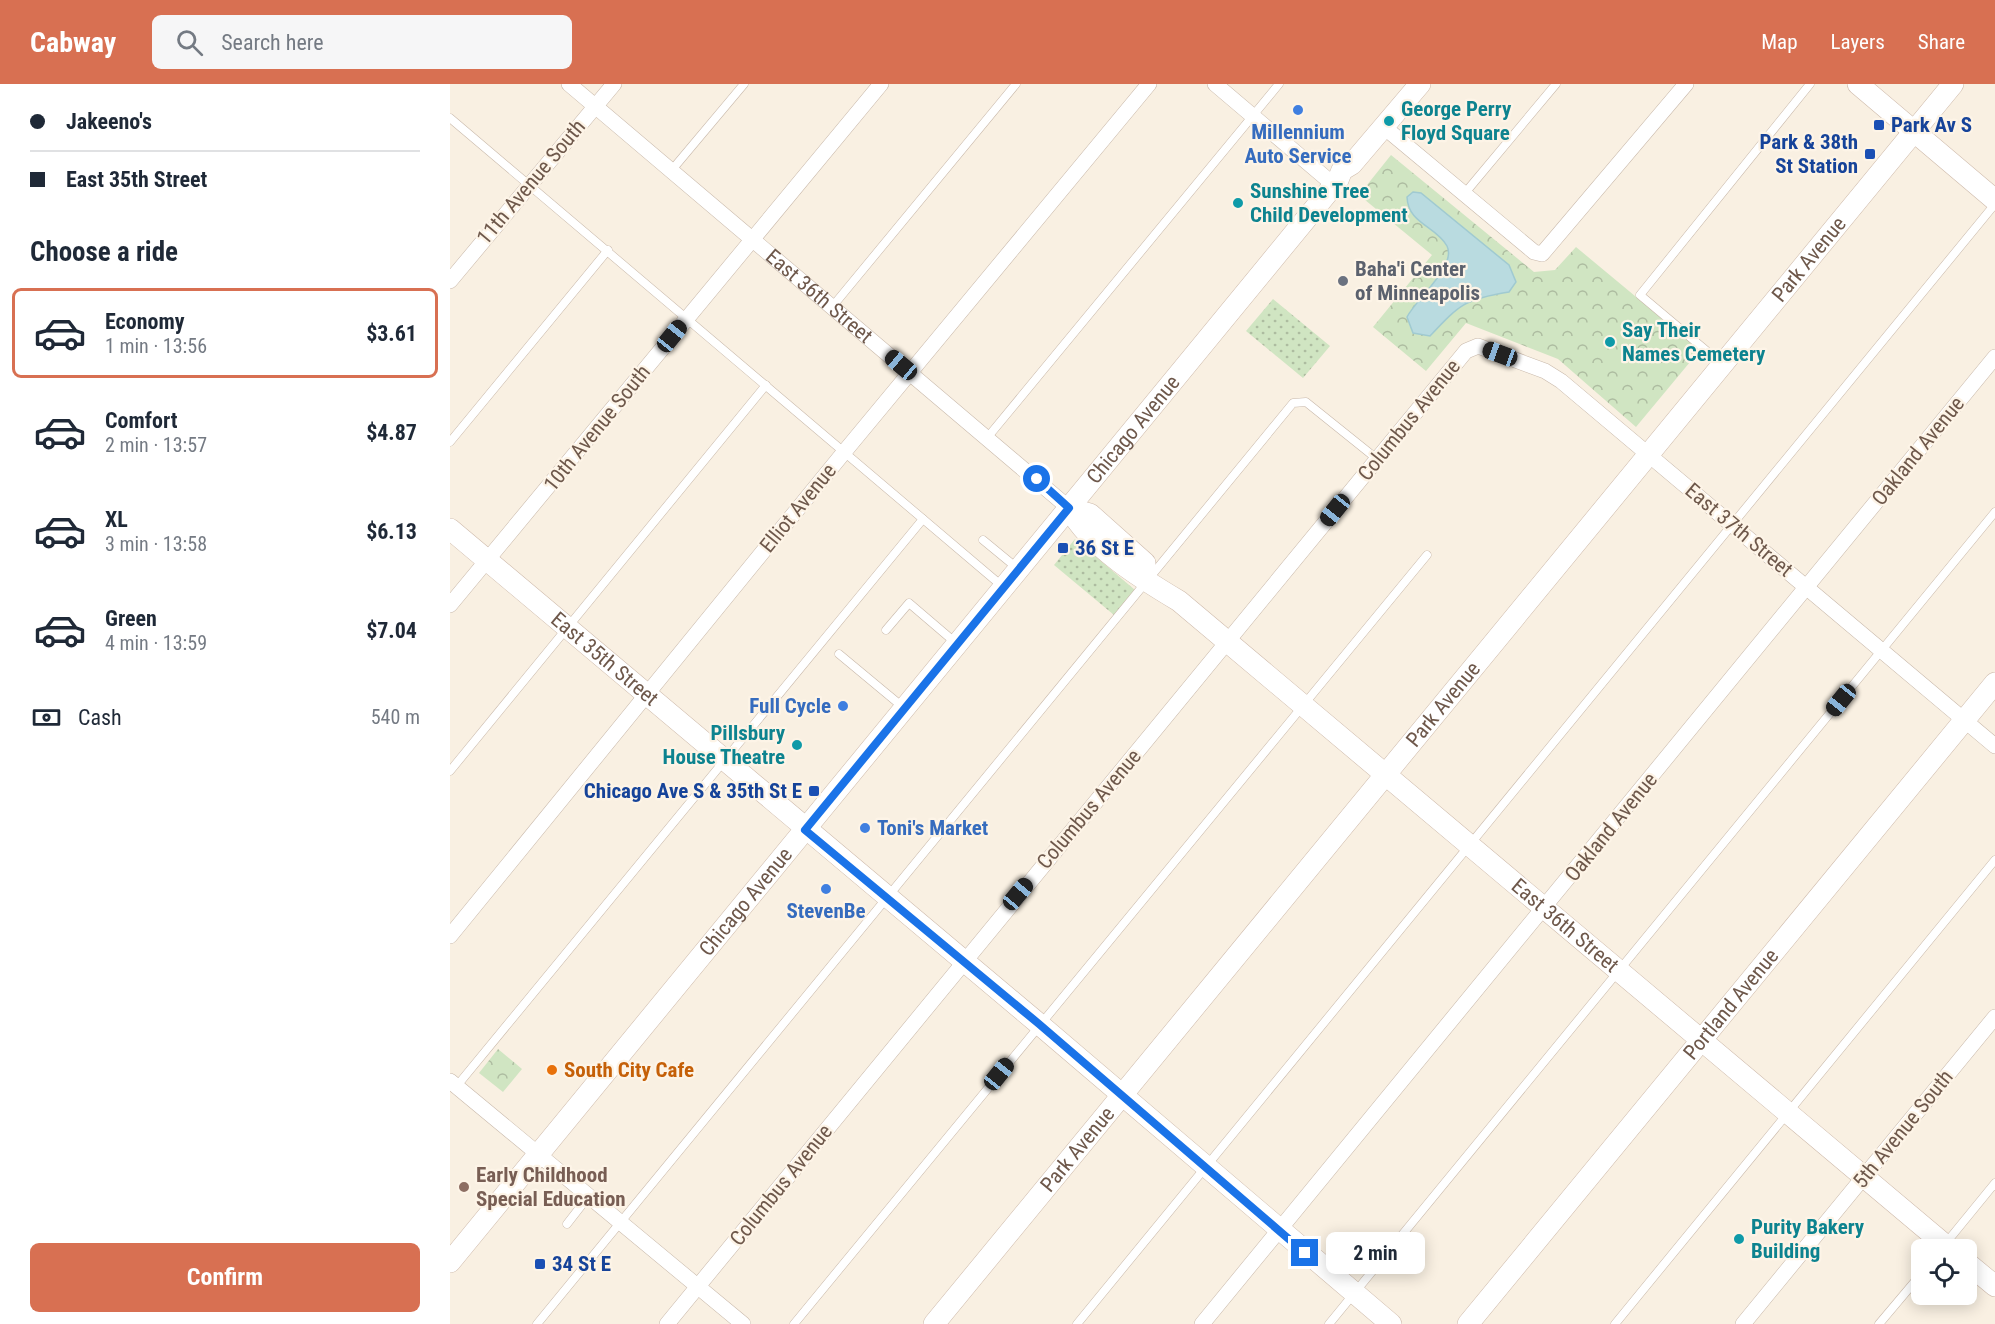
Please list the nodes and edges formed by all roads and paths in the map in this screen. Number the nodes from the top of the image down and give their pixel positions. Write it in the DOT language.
graph roads {
  1 [pos="570,84"];
  2 [pos="614,84"];
  3 [pos="744,84"];
  4 [pos="881,84"];
  5 [pos="1016,84"];
  6 [pos="1149,84"];
  7 [pos="1215,84"];
  8 [pos="1279,84"];
  9 [pos="1420,84"];
  10 [pos="1556,84"];
  11 [pos="1686,84"];
  12 [pos="1810,84"];
  13 [pos="1858,84"];
  14 [pos="1953,84"];
  15 [pos="595,105"];
  16 [pos="1253,115"];
  17 [pos="451,121"];
  18 [pos="1384,127"];
  19 [pos="1914,131"];
  20 [pos="671,171"];
  21 [pos="1343,175"];
  22 [pos="530,184"];
  23 [pos="1465,192"];
  24 [pos="1995,202"];
  25 [pos="753,240"];
  26 [pos="608,250"];
  27 [pos="450,281"];
  28 [pos="832,307"];
  29 [pos="687,318"];
  30 [pos="1466,351"];
  31 [pos="1995,357"];
  32 [pos="1722,364"];
  33 [pos="910,373"];
  34 [pos="766,385"];
  35 [pos="987,438"];
  36 [pos="450,442"];
  37 [pos="845,451"];
  38 [pos="1648,454"];
  39 [pos="1377,459"];
  40 [pos="1069,508"];
  41 [pos="1995,512"];
  42 [pos="923,519"];
  43 [pos="1733,525"];
  44 [pos="450,529"];
  45 [pos="983,540"];
  46 [pos="1427,555"];
  47 [pos="487,561"];
  48 [pos="1020,570"];
  49 [pos="1151,577"];
  50 [pos="1807,587"];
  51 [pos="1005,589"];
  52 [pos="450,605"];
  53 [pos="567,627"];
  54 [pos="886,630"];
  55 [pos="1228,641"];
  56 [pos="958,645"];
  57 [pos="1882,650"];
  58 [pos="840,654"];
  59 [pos="1995,683"];
  60 [pos="646,695"];
  61 [pos="1303,704"];
  62 [pos="906,709"];
  63 [pos="1964,720"];
  64 [pos="1995,746"];
  65 [pos="724,759"];
  66 [pos="450,771"];
  67 [pos="1385,774"];
  68 [pos="805,830"];
  69 [pos="1470,846"];
  70 [pos="1995,860"];
  71 [pos="887,897"];
  72 [pos="1543,909"];
  73 [pos="450,936"];
  74 [pos="963,961"];
  75 [pos="1618,971"];
  76 [pos="1995,1017"];
  77 [pos="1039,1024"];
  78 [pos="1701,1041"];
  79 [pos="453,1084"];
  80 [pos="1120,1095"];
  81 [pos="1789,1114"];
  82 [pos="538,1155"];
  83 [pos="1205,1167"];
  84 [pos="1864,1177"];
  85 [pos="1995,1183"];
  86 [pos="588,1197"];
  87 [pos="567,1224"];
  88 [pos="620,1224"];
  89 [pos="1279,1230"];
  90 [pos="1936,1239"];
  91 [pos="1953,1239"];
  92 [pos="450,1262"];
  93 [pos="1977,1271"];
  94 [pos="1911,1286"];
  95 [pos="1995,1286"];
  96 [pos="698,1287"];
  97 [pos="1354,1294"];
  98 [pos="537,1324"];
  99 [pos="667,1324"];
  100 [pos="742,1324"];
  101 [pos="794,1324"];
  102 [pos="934,1324"];
  103 [pos="1077,1324"];
  104 [pos="1202,1324"];
  105 [pos="1329,1324"];
  106 [pos="1391,1324"];
  107 [pos="1468,1324"];
  108 [pos="1615,1324"];
  109 [pos="1743,1324"];
  110 [pos="1879,1324"];
  1 -- 15 [label="street, East 36th Street"];
  2 -- 15 [label="street, 11th Avenue South"];
  3 -- 20 [label="lane"];
  4 -- 25 [label="street, 10th Avenue South"];
  5 -- 28 [label="lane"];
  6 -- 33 [label="street, Elliot Avenue"];
  7 -- 16 [label="street"];
  8 -- 16 [label="lane"];
  9 -- 18 [label="street, Chicago Avenue"];
  10 -- 23 [label="lane"];
  11 -- 23 [label="street"];
  12 -- 32 [label="lane"];
  13 -- 19 [label="street"];
  14 -- 19 [label="street, Park Avenue"];
  15 -- 20 [label="street, East 36th Street"];
  15 -- 22 [label="street, 11th Avenue South"];
  16 -- 21 [label="street"];
  16 -- 35 [label="lane"];
  17 -- 22 [label="lane"];
  18 -- 21 [label="street, Chicago Avenue"];
  18 -- 23 [label="street"];
  19 -- 24 [label="street"];
  19 -- 32 [label="street, Park Avenue"];
  20 -- 25 [label="street, East 36th Street"];
  21 -- 40 [label="street, Chicago Avenue"];
  22 -- 26 [label="lane"];
  22 -- 27 [label="street, 11th Avenue South"];
  24 -- 43 [label="lane"];
  25 -- 28 [label="street, East 36th Street"];
  25 -- 29 [label="street, 10th Avenue South"];
  26 -- 29 [label="lane"];
  26 -- 36 [label="lane"];
  28 -- 33 [label="street, East 36th Street"];
  29 -- 34 [label="lane"];
  29 -- 47 [label="street, 10th Avenue South"];
  30 -- 38 [label="street, East 37th Street"];
  30 -- 39 [label="street, Columbus Avenue"];
  31 -- 50 [label="street, Oakland Avenue"];
  32 -- 38 [label="street, Park Avenue"];
  33 -- 35 [label="street, East 36th Street"];
  33 -- 37 [label="street, Elliot Avenue"];
  34 -- 37 [label="lane"];
  34 -- 53 [label="lane"];
  35 -- 40 [label="street, East 36th Street"];
  37 -- 42 [label="lane"];
  37 -- 60 [label="street, Elliot Avenue"];
  38 -- 43 [label="street, East 37th Street"];
  38 -- 67 [label="street, Park Avenue"];
  39 -- 49 [label="lane"];
  39 -- 55 [label="street, Columbus Avenue"];
  40 -- 48 [label="street, Chicago Avenue"];
  40 -- 49 [label="street, East 36th Street"];
  41 -- 57 [label="lane"];
  42 -- 51 [label="lane"];
  42 -- 65 [label="lane"];
  43 -- 50 [label="street, East 37th Street"];
  43 -- 69 [label="lane"];
  44 -- 47 [label="street, East 35th Street"];
  45 -- 48 [label="lane"];
  46 -- 61 [label="lane"];
  47 -- 52 [label="street, 10th Avenue South"];
  47 -- 53 [label="street, East 35th Street"];
  48 -- 51 [label="street, Chicago Avenue"];
  49 -- 55 [label="street, East 36th Street"];
  49 -- 71 [label="lane"];
  50 -- 57 [label="street, East 37th Street"];
  50 -- 72 [label="street, Oakland Avenue"];
  51 -- 56 [label="street, Chicago Avenue"];
  53 -- 60 [label="street, East 35th Street"];
  53 -- 66 [label="lane"];
  54 -- 56 [label="lane"];
  55 -- 61 [label="street, East 36th Street"];
  55 -- 74 [label="street, Columbus Avenue"];
  56 -- 62 [label="street, Chicago Avenue"];
  57 -- 63 [label="street, East 37th Street"];
  57 -- 75 [label="lane"];
  58 -- 62 [label="lane"];
  59 -- 63 [label="street, Portland Avenue"];
  60 -- 65 [label="street, East 35th Street"];
  60 -- 73 [label="street, Elliot Avenue"];
  61 -- 67 [label="street, East 36th Street"];
  61 -- 77 [label="lane"];
  62 -- 68 [label="street, Chicago Avenue"];
  63 -- 64 [label="street, East 37th Street"];
  63 -- 78 [label="street, Portland Avenue"];
  65 -- 68 [label="street, East 35th Street"];
  65 -- 79 [label="lane"];
  67 -- 69 [label="street, East 36th Street"];
  67 -- 80 [label="street, Park Avenue"];
  68 -- 71 [label="street, East 35th Street"];
  68 -- 82 [label="street, Chicago Avenue"];
  69 -- 72 [label="street, East 36th Street"];
  69 -- 83 [label="lane"];
  70 -- 81 [label="lane"];
  71 -- 74 [label="street, East 35th Street"];
  71 -- 88 [label="lane"];
  72 -- 75 [label="street, East 36th Street"];
  72 -- 89 [label="street, Oakland Avenue"];
  74 -- 77 [label="street, East 35th Street"];
  74 -- 96 [label="street, Columbus Avenue"];
  75 -- 78 [label="street, East 36th Street"];
  75 -- 97 [label="lane"];
  76 -- 84 [label="street, 5th Avenue South"];
  77 -- 80 [label="street, East 35th Street"];
  77 -- 101 [label="lane"];
  78 -- 81 [label="street, East 36th Street"];
  78 -- 107 [label="street, Portland Avenue"];
  79 -- 82 [label="street"];
  80 -- 83 [label="street, East 35th Street"];
  80 -- 102 [label="street, Park Avenue"];
  81 -- 84 [label="street, East 36th Street"];
  81 -- 108 [label="lane"];
  82 -- 86 [label="street"];
  82 -- 92 [label="street, Chicago Avenue"];
  83 -- 89 [label="street, East 35th Street"];
  83 -- 103 [label="lane"];
  84 -- 90 [label="street, East 36th Street"];
  84 -- 109 [label="street, 5th Avenue South"];
  85 -- 91 [label="lane"];
  86 -- 87 [label="lane"];
  86 -- 88 [label="street"];
  88 -- 96 [label="street"];
  88 -- 98 [label="lane"];
  89 -- 97 [label="street, East 35th Street"];
  89 -- 104 [label="street, Oakland Avenue"];
  93 -- 95 [label="street"];
  94 -- 110 [label="lane"];
  96 -- 99 [label="street, Columbus Avenue"];
  96 -- 100 [label="street"];
  97 -- 105 [label="lane"];
  97 -- 106 [label="street, East 35th Street"];
}
